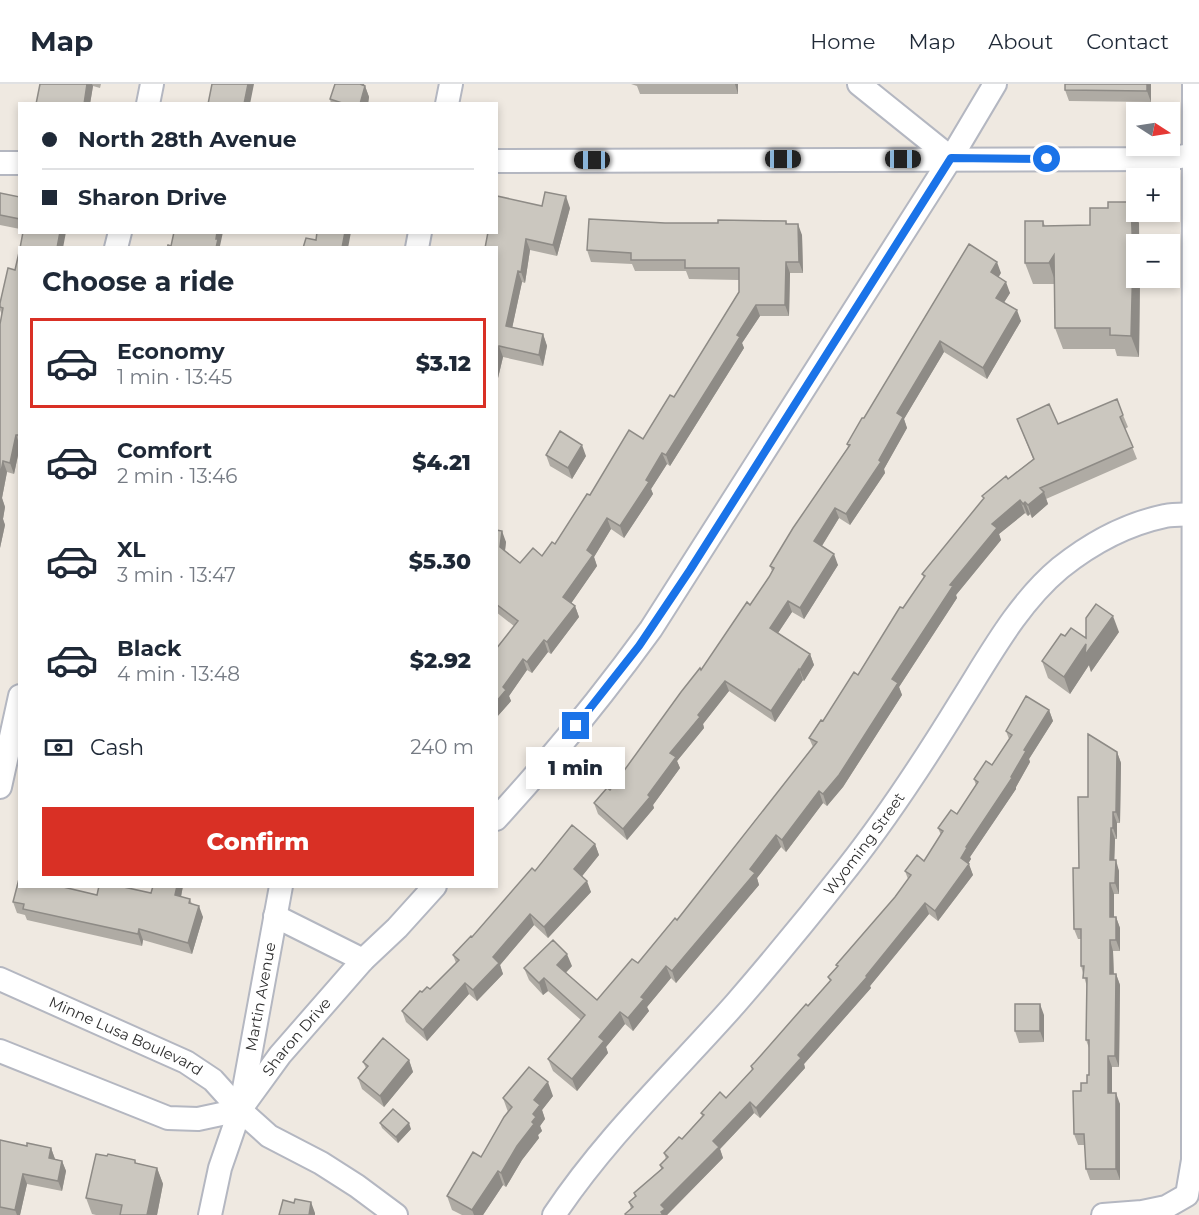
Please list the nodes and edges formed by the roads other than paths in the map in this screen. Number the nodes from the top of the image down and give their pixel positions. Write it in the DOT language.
graph roads {
  1 [pos="152,84"];
  2 [pos="452,84"];
  3 [pos="859,84"];
  4 [pos="995,84"];
  5 [pos="1194,84"];
  6 [pos="148,102"];
  7 [pos="448,102"];
  8 [pos="1196,155"];
  9 [pos="951,158"];
  10 [pos="498,161"];
  11 [pos="0,163"];
  12 [pos="18,163"];
  13 [pos="1196,514"];
  14 [pos="18,705"];
  15 [pos="0,787"];
  16 [pos="498,817"];
  17 [pos="1196,873"];
  18 [pos="281,888"];
  19 [pos="433,888"];
  20 [pos="275,916"];
  21 [pos="363,960"];
  22 [pos="0,979"];
  23 [pos="0,1051"];
  24 [pos="240,1110"];
  25 [pos="210,1215"];
  26 [pos="396,1215"];
  27 [pos="554,1215"];
  28 [pos="1102,1215"];
  1 -- 6 [label="street"];
  2 -- 7 [label="street"];
  3 -- 9 [label="street"];
  4 -- 9 [label="street"];
  5 -- 8 [label="street"];
  8 -- 9 [label="street"];
  8 -- 13 [label="street"];
  9 -- 10 [label="street"];
  9 -- 16 [label="street"];
  11 -- 12 [label="street"];
  13 -- 17 [label="street"];
  13 -- 27 [label="street, Wyoming Street"];
  14 -- 15 [label="street"];
  17 -- 28 [label="street"];
  18 -- 20 [label="street, Martin Avenue"];
  19 -- 21 [label="street, Sharon Drive"];
  20 -- 21 [label="street"];
  20 -- 24 [label="street, Martin Avenue"];
  21 -- 24 [label="street, Sharon Drive"];
  22 -- 24 [label="street, Minne Lusa Boulevard"];
  23 -- 24 [label="street"];
  24 -- 25 [label="street, Sharon Drive"];
  24 -- 26 [label="street, Minne Lusa Boulevard"];
}
